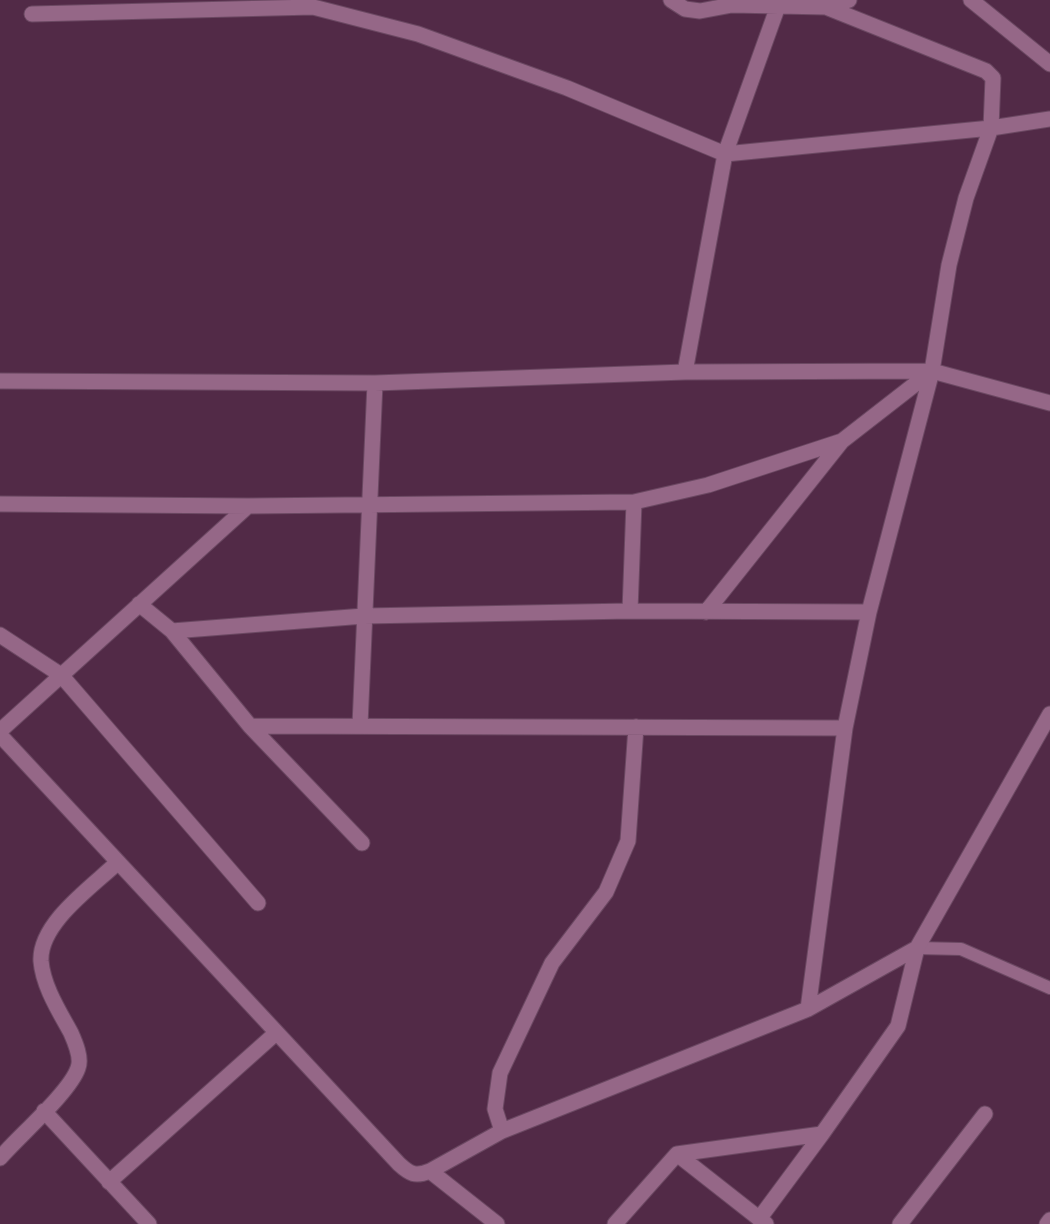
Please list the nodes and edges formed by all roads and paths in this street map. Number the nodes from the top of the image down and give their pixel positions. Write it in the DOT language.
graph roads {
  1 [pos="672,0"];
  2 [pos="849,0"];
  3 [pos="970,0"];
  4 [pos="778,3"];
  5 [pos="826,7"];
  6 [pos="32,14"];
  7 [pos="1050,64"];
  8 [pos="1050,119"];
  9 [pos="991,128"];
  10 [pos="724,154"];
  11 [pos="932,371"];
  12 [pos="686,372"];
  13 [pos="0,381"];
  14 [pos="375,383"];
  15 [pos="1050,403"];
  16 [pos="842,441"];
  17 [pos="634,502"];
  18 [pos="0,504"];
  19 [pos="248,506"];
  20 [pos="369,506"];
  21 [pos="140,604"];
  22 [pos="630,611"];
  23 [pos="706,612"];
  24 [pos="869,612"];
  25 [pos="364,616"];
  26 [pos="172,631"];
  27 [pos="0,635"];
  28 [pos="61,675"];
  29 [pos="1050,714"];
  30 [pos="360,725"];
  31 [pos="250,726"];
  32 [pos="636,727"];
  33 [pos="845,728"];
  34 [pos="0,733"];
  35 [pos="362,843"];
  36 [pos="118,862"];
  37 [pos="258,903"];
  38 [pos="917,948"];
  39 [pos="1050,988"];
  40 [pos="808,1009"];
  41 [pos="276,1033"];
  42 [pos="44,1111"];
  43 [pos="984,1114"];
  44 [pos="502,1131"];
  45 [pos="822,1134"];
  46 [pos="677,1154"];
  47 [pos="0,1158"];
  48 [pos="429,1171"];
  49 [pos="109,1182"];
  50 [pos="1050,1220"];
  51 [pos="142,1221"];
  52 [pos="762,1222"];
  53 [pos="497,1224"];
  54 [pos="615,1224"];
  55 [pos="900,1224"];
  56 [pos="1047,1224"];
  1 -- 4 [label="street"];
  2 -- 5 [label="street"];
  3 -- 7 [label="street"];
  4 -- 5 [label="street"];
  4 -- 10 [label="street"];
  5 -- 9 [label="street"];
  6 -- 10 [label="street"];
  8 -- 9 [label="street"];
  9 -- 10 [label="street"];
  9 -- 11 [label="street"];
  10 -- 12 [label="street"];
  11 -- 12 [label="street"];
  11 -- 15 [label="street"];
  11 -- 16 [label="street"];
  11 -- 24 [label="street"];
  12 -- 14 [label="street"];
  13 -- 14 [label="street"];
  14 -- 20 [label="street"];
  16 -- 17 [label="street"];
  16 -- 23 [label="street"];
  17 -- 20 [label="street"];
  17 -- 22 [label="street"];
  18 -- 19 [label="street"];
  19 -- 20 [label="street"];
  19 -- 21 [label="street"];
  20 -- 25 [label="street"];
  21 -- 26 [label="street"];
  21 -- 28 [label="street"];
  22 -- 23 [label="street"];
  22 -- 25 [label="street"];
  23 -- 24 [label="street"];
  24 -- 33 [label="street"];
  25 -- 26 [label="street"];
  25 -- 30 [label="street"];
  26 -- 31 [label="street"];
  27 -- 28 [label="street"];
  28 -- 34 [label="street"];
  28 -- 37 [label="street"];
  29 -- 38 [label="street"];
  30 -- 31 [label="street"];
  30 -- 32 [label="street"];
  31 -- 35 [label="street"];
  32 -- 33 [label="street"];
  32 -- 44 [label="street"];
  33 -- 40 [label="street"];
  34 -- 36 [label="street"];
  36 -- 41 [label="street"];
  36 -- 42 [label="street"];
  38 -- 39 [label="lane"];
  38 -- 40 [label="street"];
  38 -- 45 [label="street"];
  40 -- 44 [label="street"];
  41 -- 48 [label="street"];
  41 -- 49 [label="street"];
  42 -- 47 [label="street"];
  42 -- 49 [label="street"];
  43 -- 55 [label="street"];
  44 -- 48 [label="street"];
  45 -- 46 [label="street"];
  45 -- 52 [label="street"];
  46 -- 52 [label="street"];
  46 -- 54 [label="street"];
  48 -- 53 [label="street"];
  49 -- 51 [label="street"];
  50 -- 56 [label="street"];
}
